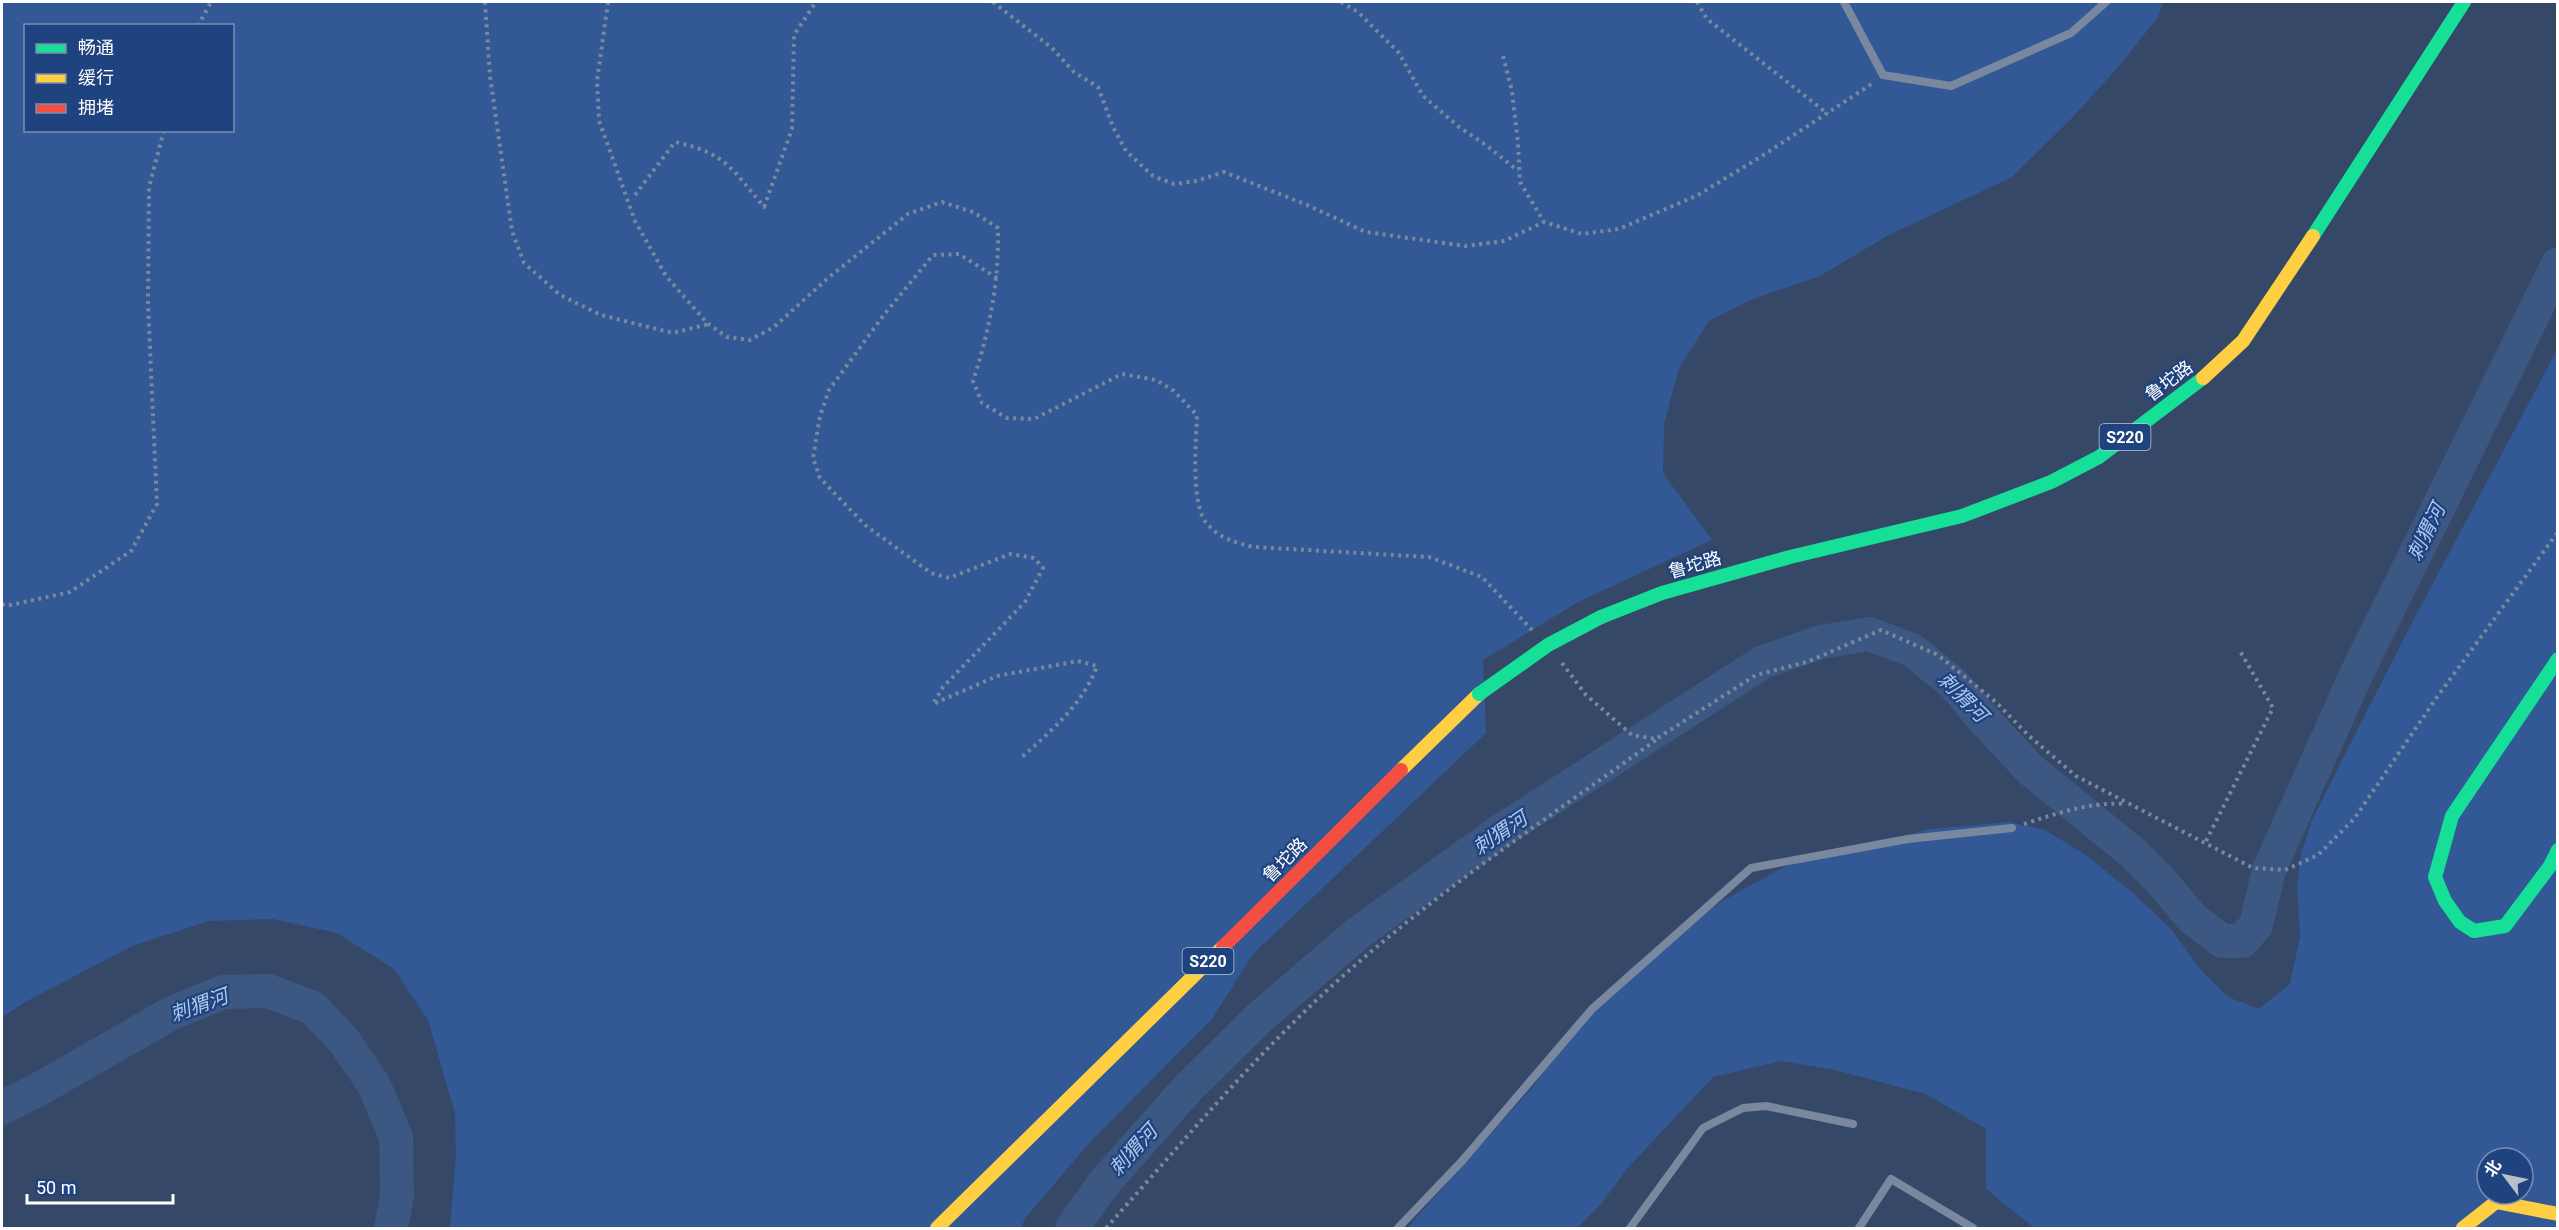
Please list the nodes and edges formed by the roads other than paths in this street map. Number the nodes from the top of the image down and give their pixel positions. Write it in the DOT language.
graph roads {
  1 [pos="1844,2"];
  2 [pos="2106,2"];
  3 [pos="2464,2"];
  4 [pos="2558,659"];
  5 [pos="2012,828"];
  6 [pos="2558,850"];
  7 [pos="1853,1124"];
  8 [pos="2558,1214"];
  9 [pos="937,1228"];
  10 [pos="1398,1228"];
  11 [pos="1630,1228"];
  12 [pos="1859,1228"];
  13 [pos="1972,1228"];
  14 [pos="2463,1228"];
  1 -- 2 [label="lane"];
  3 -- 9 [label="main road, 鲁坨路 / S220, bridge"];
  4 -- 6 [label="main road"];
  5 -- 10 [label="lane"];
  7 -- 11 [label="lane"];
  8 -- 14 [label="main road"];
  12 -- 13 [label="lane"];
}
